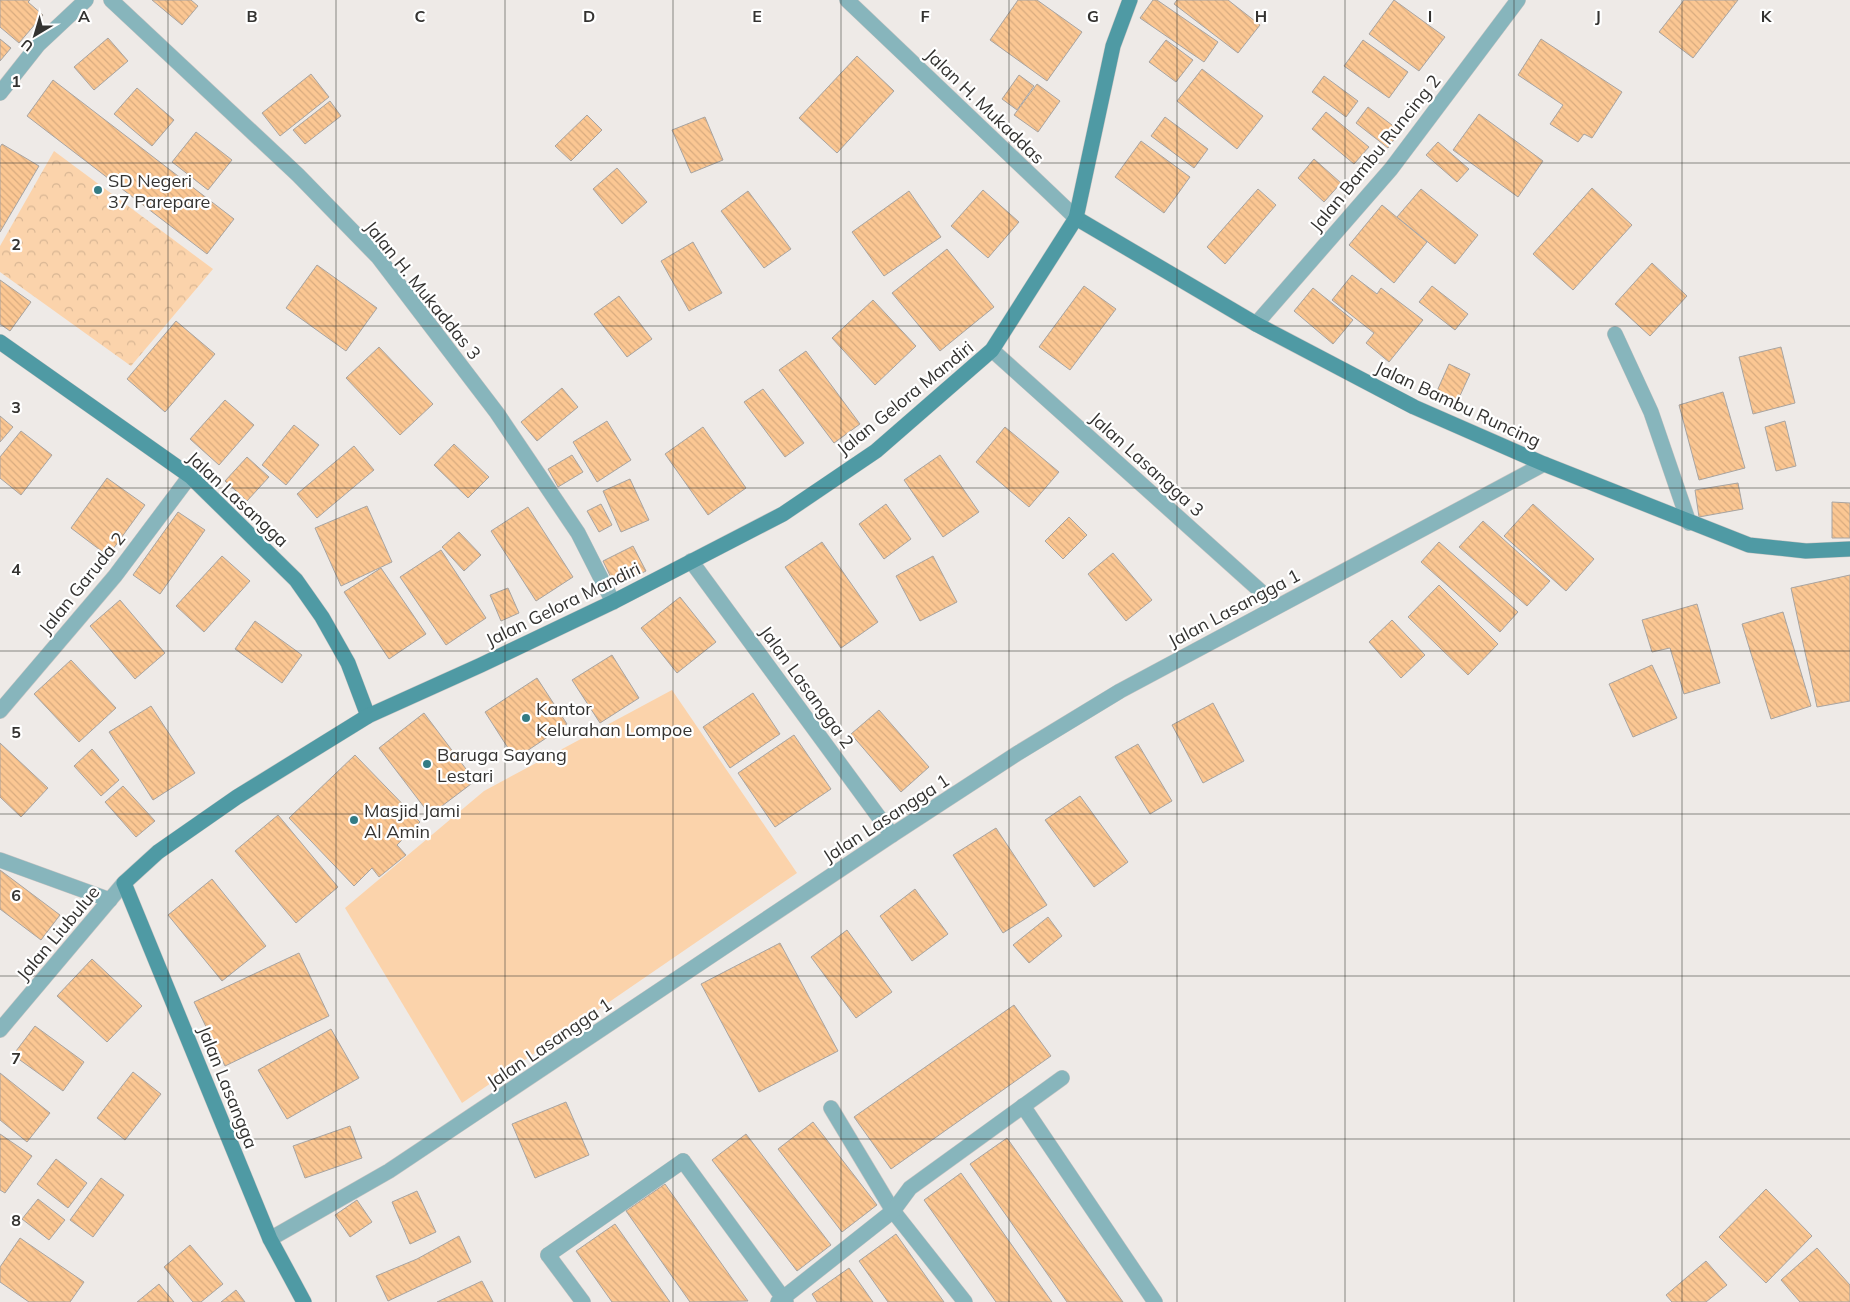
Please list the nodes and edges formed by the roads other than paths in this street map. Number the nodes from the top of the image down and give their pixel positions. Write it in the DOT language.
graph roads {
  1 [pos="86,0"];
  2 [pos="111,0"];
  3 [pos="847,0"];
  4 [pos="1130,0"];
  5 [pos="1518,0"];
  6 [pos="0,93"];
  7 [pos="1076,218"];
  8 [pos="1256,324"];
  9 [pos="1615,334"];
  10 [pos="0,342"];
  11 [pos="992,350"];
  12 [pos="1544,464"];
  13 [pos="190,476"];
  14 [pos="1689,523"];
  15 [pos="1850,548"];
  16 [pos="691,561"];
  17 [pos="613,602"];
  18 [pos="1277,606"];
  19 [pos="1,709"];
  20 [pos="368,716"];
  21 [pos="892,835"];
  22 [pos="0,860"];
  23 [pos="124,883"];
  24 [pos="110,900"];
  25 [pos="0,1030"];
  26 [pos="1062,1078"];
  27 [pos="1023,1106"];
  28 [pos="831,1108"];
  29 [pos="893,1211"];
  30 [pos="270,1239"];
  31 [pos="782,1301"];
  32 [pos="304,1302"];
  33 [pos="583,1302"];
  34 [pos="965,1302"];
  35 [pos="1155,1302"];
  1 -- 6 [label="street"];
  2 -- 17 [label="street, Jalan H. Mukaddas 3"];
  3 -- 7 [label="street, Jalan H. Mukaddas"];
  4 -- 7 [label="street, Jalan Gelora Mandiri"];
  5 -- 8 [label="street, Jalan Bambu Runcing 2"];
  7 -- 8 [label="street, Jalan Bambu Runcing"];
  7 -- 11 [label="street, Jalan Gelora Mandiri"];
  8 -- 12 [label="street, Jalan Bambu Runcing"];
  9 -- 14 [label="street"];
  10 -- 13 [label="street, Jalan Lasangga"];
  11 -- 16 [label="street, Jalan Gelora Mandiri"];
  11 -- 18 [label="street, Jalan Lasangga 3"];
  12 -- 14 [label="street, Jalan Bambu Runcing"];
  12 -- 18 [label="street, Jalan Lasangga 1"];
  13 -- 19 [label="street, Jalan Garuda 2"];
  13 -- 20 [label="street, Jalan Lasangga"];
  14 -- 15 [label="street, Jalan Bambu Runcing"];
  16 -- 17 [label="street, Jalan Gelora Mandiri"];
  16 -- 21 [label="street, Jalan Lasangga 2"];
  17 -- 20 [label="street, Jalan Gelora Mandiri"];
  18 -- 21 [label="street, Jalan Lasangga 1"];
  20 -- 23 [label="street, Jalan Gelora Mandiri"];
  21 -- 30 [label="street, Jalan Lasangga 1"];
  22 -- 24 [label="street"];
  23 -- 24 [label="street, Jalan Liubulue"];
  23 -- 30 [label="street, Jalan Lasangga"];
  24 -- 25 [label="street, Jalan Liubulue"];
  26 -- 27 [label="street"];
  27 -- 29 [label="street"];
  27 -- 35 [label="street"];
  28 -- 29 [label="street"];
  29 -- 31 [label="street"];
  29 -- 34 [label="street"];
  30 -- 32 [label="street, Jalan Lasangga"];
  31 -- 33 [label="street"];
}
